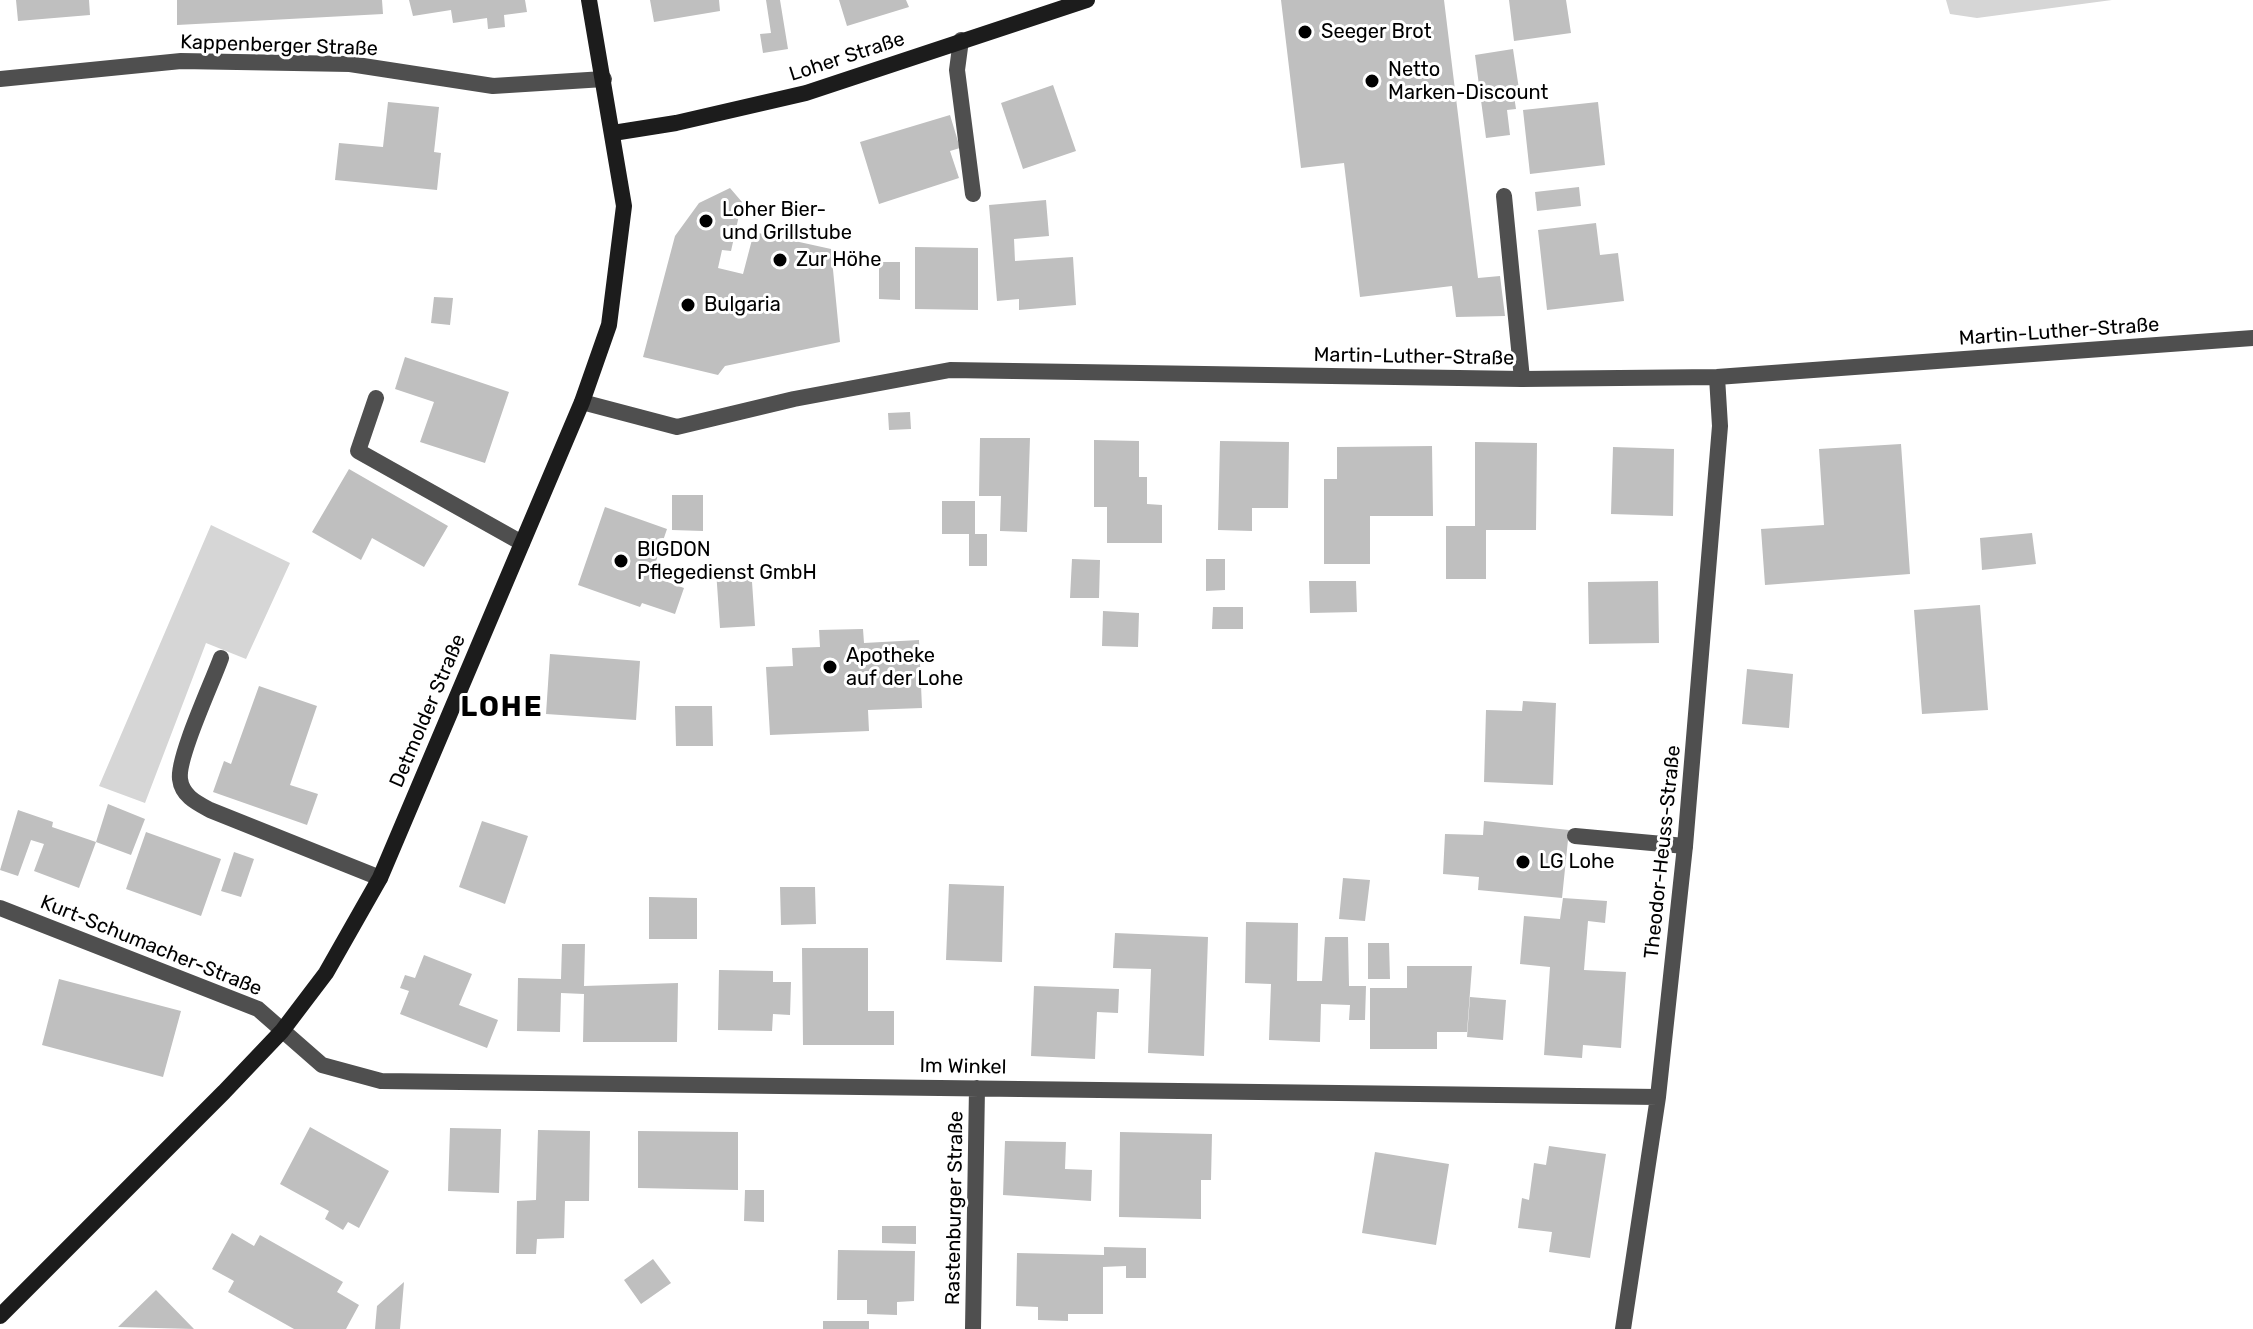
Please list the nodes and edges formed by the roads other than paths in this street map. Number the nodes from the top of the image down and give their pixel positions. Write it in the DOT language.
graph roads {
  1 [pos="589,0"];
  2 [pos="1087,0"];
  3 [pos="961,40"];
  4 [pos="0,79"];
  5 [pos="604,79"];
  6 [pos="613,133"];
  7 [pos="973,194"];
  8 [pos="1504,196"];
  9 [pos="2253,338"];
  10 [pos="1717,377"];
  11 [pos="1522,379"];
  12 [pos="376,398"];
  13 [pos="582,402"];
  14 [pos="522,543"];
  15 [pos="221,658"];
  16 [pos="1575,836"];
  17 [pos="1685,846"];
  18 [pos="380,878"];
  19 [pos="0,908"];
  20 [pos="282,1031"];
  21 [pos="977,1088"];
  22 [pos="1658,1097"];
  23 [pos="0,1316"];
  24 [pos="973,1329"];
  25 [pos="1623,1329"];
  1 -- 5 [label="main road, Detmolder Straße"];
  2 -- 3 [label="main road, Loher Straße"];
  3 -- 6 [label="main road, Loher Straße"];
  3 -- 7 [label="street"];
  4 -- 5 [label="street, Kappenberger Straße"];
  5 -- 6 [label="main road, Detmolder Straße"];
  6 -- 13 [label="main road, Detmolder Straße"];
  8 -- 11 [label="street"];
  9 -- 10 [label="street, Martin-Luther-Straße"];
  10 -- 11 [label="street, Martin-Luther-Straße"];
  10 -- 17 [label="street, Theodor-Heuss-Straße"];
  11 -- 13 [label="street, Martin-Luther-Straße"];
  12 -- 14 [label="street"];
  13 -- 14 [label="main road, Detmolder Straße"];
  14 -- 18 [label="main road, Detmolder Straße"];
  15 -- 18 [label="street"];
  16 -- 17 [label="street"];
  17 -- 22 [label="street, Theodor-Heuss-Straße"];
  18 -- 20 [label="main road, Detmolder Straße"];
  19 -- 20 [label="street, Kurt-Schumacher-Straße"];
  20 -- 21 [label="street, Im Winkel"];
  20 -- 23 [label="main road, Detmolder Straße"];
  21 -- 22 [label="street, Im Winkel"];
  21 -- 24 [label="street, Rastenburger Straße"];
  22 -- 25 [label="street, Theodor-Heuss-Straße"];
}
